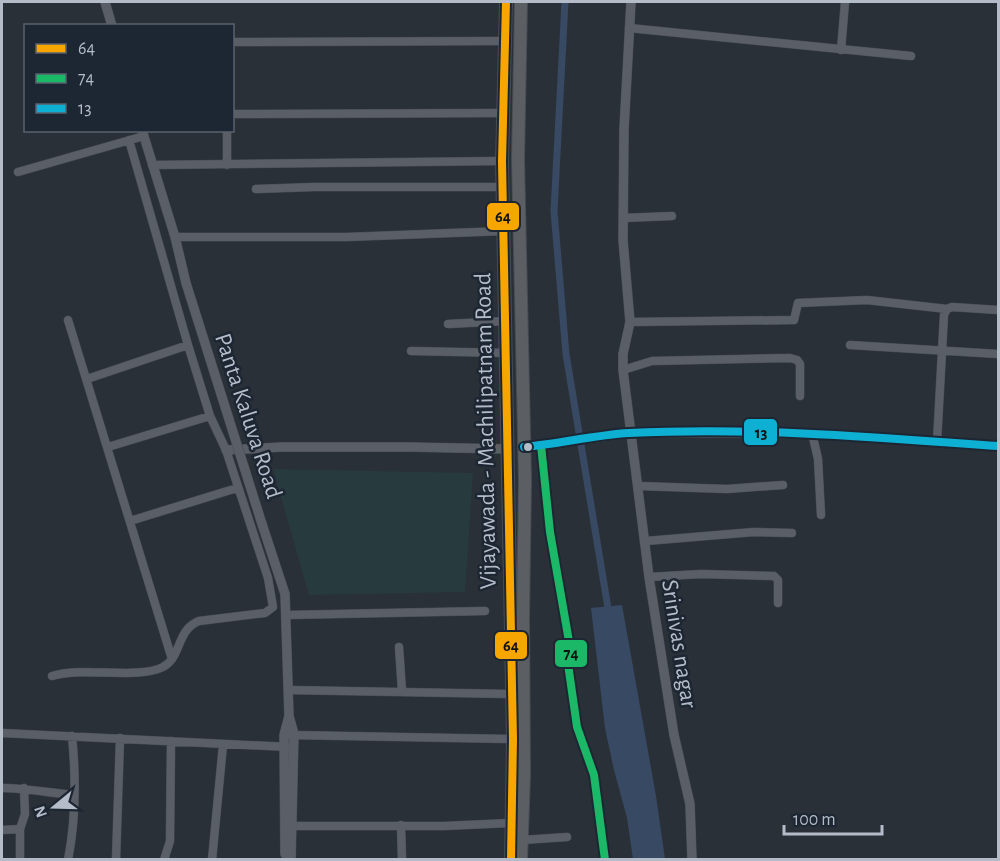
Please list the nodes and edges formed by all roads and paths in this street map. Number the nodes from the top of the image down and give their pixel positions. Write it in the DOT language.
graph roads {
  1 [pos="105,2"];
  2 [pos="506,2"];
  3 [pos="522,2"];
  4 [pos="631,2"];
  5 [pos="845,2"];
  6 [pos="111,24"];
  7 [pos="629,28"];
  8 [pos="505,41"];
  9 [pos="234,42"];
  10 [pos="841,50"];
  11 [pos="911,56"];
  12 [pos="503,112"];
  13 [pos="234,114"];
  14 [pos="226,132"];
  15 [pos="143,133"];
  16 [pos="129,140"];
  17 [pos="502,161"];
  18 [pos="152,165"];
  19 [pos="226,165"];
  20 [pos="18,172"];
  21 [pos="502,187"];
  22 [pos="256,189"];
  23 [pos="672,216"];
  24 [pos="623,218"];
  25 [pos="504,231"];
  26 [pos="175,237"];
  27 [pos="947,309"];
  28 [pos="999,310"];
  29 [pos="68,320"];
  30 [pos="506,321"];
  31 [pos="630,322"];
  32 [pos="448,324"];
  33 [pos="188,345"];
  34 [pos="850,345"];
  35 [pos="942,350"];
  36 [pos="411,351"];
  37 [pos="507,353"];
  38 [pos="999,354"];
  39 [pos="623,369"];
  40 [pos="87,379"];
  41 [pos="800,396"];
  42 [pos="210,416"];
  43 [pos="631,433"];
  44 [pos="812,433"];
  45 [pos="937,442"];
  46 [pos="541,445"];
  47 [pos="999,446"];
  48 [pos="108,447"];
  49 [pos="524,447"];
  50 [pos="508,449"];
  51 [pos="226,450"];
  52 [pos="783,485"];
  53 [pos="639,486"];
  54 [pos="237,488"];
  55 [pos="821,515"];
  56 [pos="130,520"];
  57 [pos="792,533"];
  58 [pos="646,541"];
  59 [pos="649,577"];
  60 [pos="778,603"];
  61 [pos="485,611"];
  62 [pos="287,615"];
  63 [pos="399,647"];
  64 [pos="172,659"];
  65 [pos="52,676"];
  66 [pos="288,690"];
  67 [pos="402,692"];
  68 [pos="512,694"];
  69 [pos="2,733"];
  70 [pos="289,734"];
  71 [pos="72,736"];
  72 [pos="120,738"];
  73 [pos="513,739"];
  74 [pos="171,741"];
  75 [pos="222,745"];
  76 [pos="289,747"];
  77 [pos="2,788"];
  78 [pos="24,788"];
  79 [pos="74,795"];
  80 [pos="512,823"];
  81 [pos="401,825"];
  82 [pos="292,826"];
  83 [pos="20,829"];
  84 [pos="2,830"];
  85 [pos="567,837"];
  86 [pos="522,840"];
  87 [pos="20,860"];
  88 [pos="68,860"];
  89 [pos="116,860"];
  90 [pos="164,860"];
  91 [pos="212,860"];
  92 [pos="285,860"];
  93 [pos="291,860"];
  94 [pos="402,860"];
  95 [pos="511,860"];
  96 [pos="521,860"];
  97 [pos="605,860"];
  98 [pos="692,860"];
  1 -- 6 [label="street"];
  2 -- 8 [label="highway, Vijayawada - Machilipatnam Road"];
  3 -- 49 [label="highway, Vijayawada - Machilipatnam Road"];
  4 -- 7 [label="street, Srinivas nagar"];
  5 -- 10 [label="street"];
  7 -- 10 [label="street"];
  7 -- 24 [label="street, Srinivas nagar"];
  8 -- 9 [label="street"];
  8 -- 12 [label="highway, Vijayawada - Machilipatnam Road"];
  10 -- 11 [label="street"];
  12 -- 13 [label="street"];
  12 -- 17 [label="highway, Vijayawada - Machilipatnam Road"];
  14 -- 19 [label="street"];
  15 -- 16 [label="street"];
  15 -- 18 [label="street, Panta Kaluva Road"];
  16 -- 20 [label="street"];
  16 -- 33 [label="street"];
  17 -- 19 [label="street"];
  17 -- 21 [label="highway, Vijayawada - Machilipatnam Road"];
  18 -- 19 [label="street"];
  18 -- 26 [label="street, Panta Kaluva Road"];
  21 -- 22 [label="street"];
  21 -- 25 [label="highway, Vijayawada - Machilipatnam Road"];
  23 -- 24 [label="street"];
  24 -- 31 [label="street, Srinivas nagar"];
  25 -- 26 [label="street"];
  25 -- 30 [label="highway, Vijayawada - Machilipatnam Road"];
  26 -- 62 [label="street, Panta Kaluva Road, bridge"];
  27 -- 28 [label="street"];
  27 -- 31 [label="street"];
  27 -- 35 [label="street"];
  29 -- 40 [label="street"];
  30 -- 32 [label="street"];
  30 -- 37 [label="highway, Vijayawada - Machilipatnam Road"];
  31 -- 39 [label="street, Srinivas nagar"];
  33 -- 40 [label="street"];
  33 -- 42 [label="street"];
  34 -- 35 [label="street"];
  35 -- 38 [label="street"];
  35 -- 45 [label="street"];
  36 -- 37 [label="street"];
  37 -- 50 [label="highway, Vijayawada - Machilipatnam Road"];
  39 -- 41 [label="street"];
  39 -- 43 [label="street, Srinivas nagar"];
  40 -- 48 [label="street"];
  42 -- 48 [label="street"];
  42 -- 51 [label="street"];
  43 -- 44 [label="street"];
  43 -- 46 [label="street"];
  43 -- 53 [label="street, Srinivas nagar"];
  44 -- 45 [label="street"];
  44 -- 55 [label="street"];
  45 -- 47 [label="street"];
  46 -- 49 [label="street"];
  46 -- 97 [label="street"];
  48 -- 56 [label="street"];
  49 -- 86 [label="highway, Vijayawada - Machilipatnam Road"];
  50 -- 51 [label="street"];
  50 -- 68 [label="highway, Vijayawada - Machilipatnam Road"];
  51 -- 54 [label="street"];
  52 -- 53 [label="street"];
  53 -- 58 [label="street, Srinivas nagar"];
  54 -- 56 [label="street"];
  54 -- 64 [label="street"];
  56 -- 64 [label="street"];
  57 -- 58 [label="street"];
  58 -- 59 [label="street, Srinivas nagar"];
  59 -- 60 [label="street"];
  59 -- 98 [label="street, Srinivas nagar"];
  61 -- 62 [label="street"];
  62 -- 66 [label="street, Panta Kaluva Road"];
  63 -- 67 [label="street"];
  64 -- 65 [label="street"];
  66 -- 67 [label="street"];
  66 -- 70 [label="street, Panta Kaluva Road"];
  67 -- 68 [label="street"];
  68 -- 73 [label="highway, Vijayawada - Machilipatnam Road"];
  69 -- 71 [label="street"];
  70 -- 73 [label="street"];
  70 -- 76 [label="street, Panta Kaluva Road"];
  71 -- 72 [label="street"];
  71 -- 79 [label="street"];
  72 -- 74 [label="street"];
  72 -- 89 [label="street"];
  73 -- 80 [label="highway, Vijayawada - Machilipatnam Road"];
  74 -- 75 [label="street"];
  74 -- 90 [label="street"];
  75 -- 76 [label="street"];
  75 -- 91 [label="street"];
  76 -- 82 [label="street, Panta Kaluva Road"];
  76 -- 92 [label="street, Panta Kaluva Road"];
  77 -- 78 [label="street"];
  78 -- 79 [label="street"];
  78 -- 83 [label="street"];
  79 -- 88 [label="street"];
  80 -- 81 [label="street"];
  80 -- 95 [label="highway, Vijayawada - Machilipatnam Road"];
  81 -- 82 [label="street"];
  81 -- 94 [label="street"];
  82 -- 93 [label="street, Panta Kaluva Road"];
  83 -- 84 [label="street"];
  83 -- 87 [label="street"];
  85 -- 86 [label="street"];
  86 -- 96 [label="highway, Vijayawada - Machilipatnam Road"];
}
